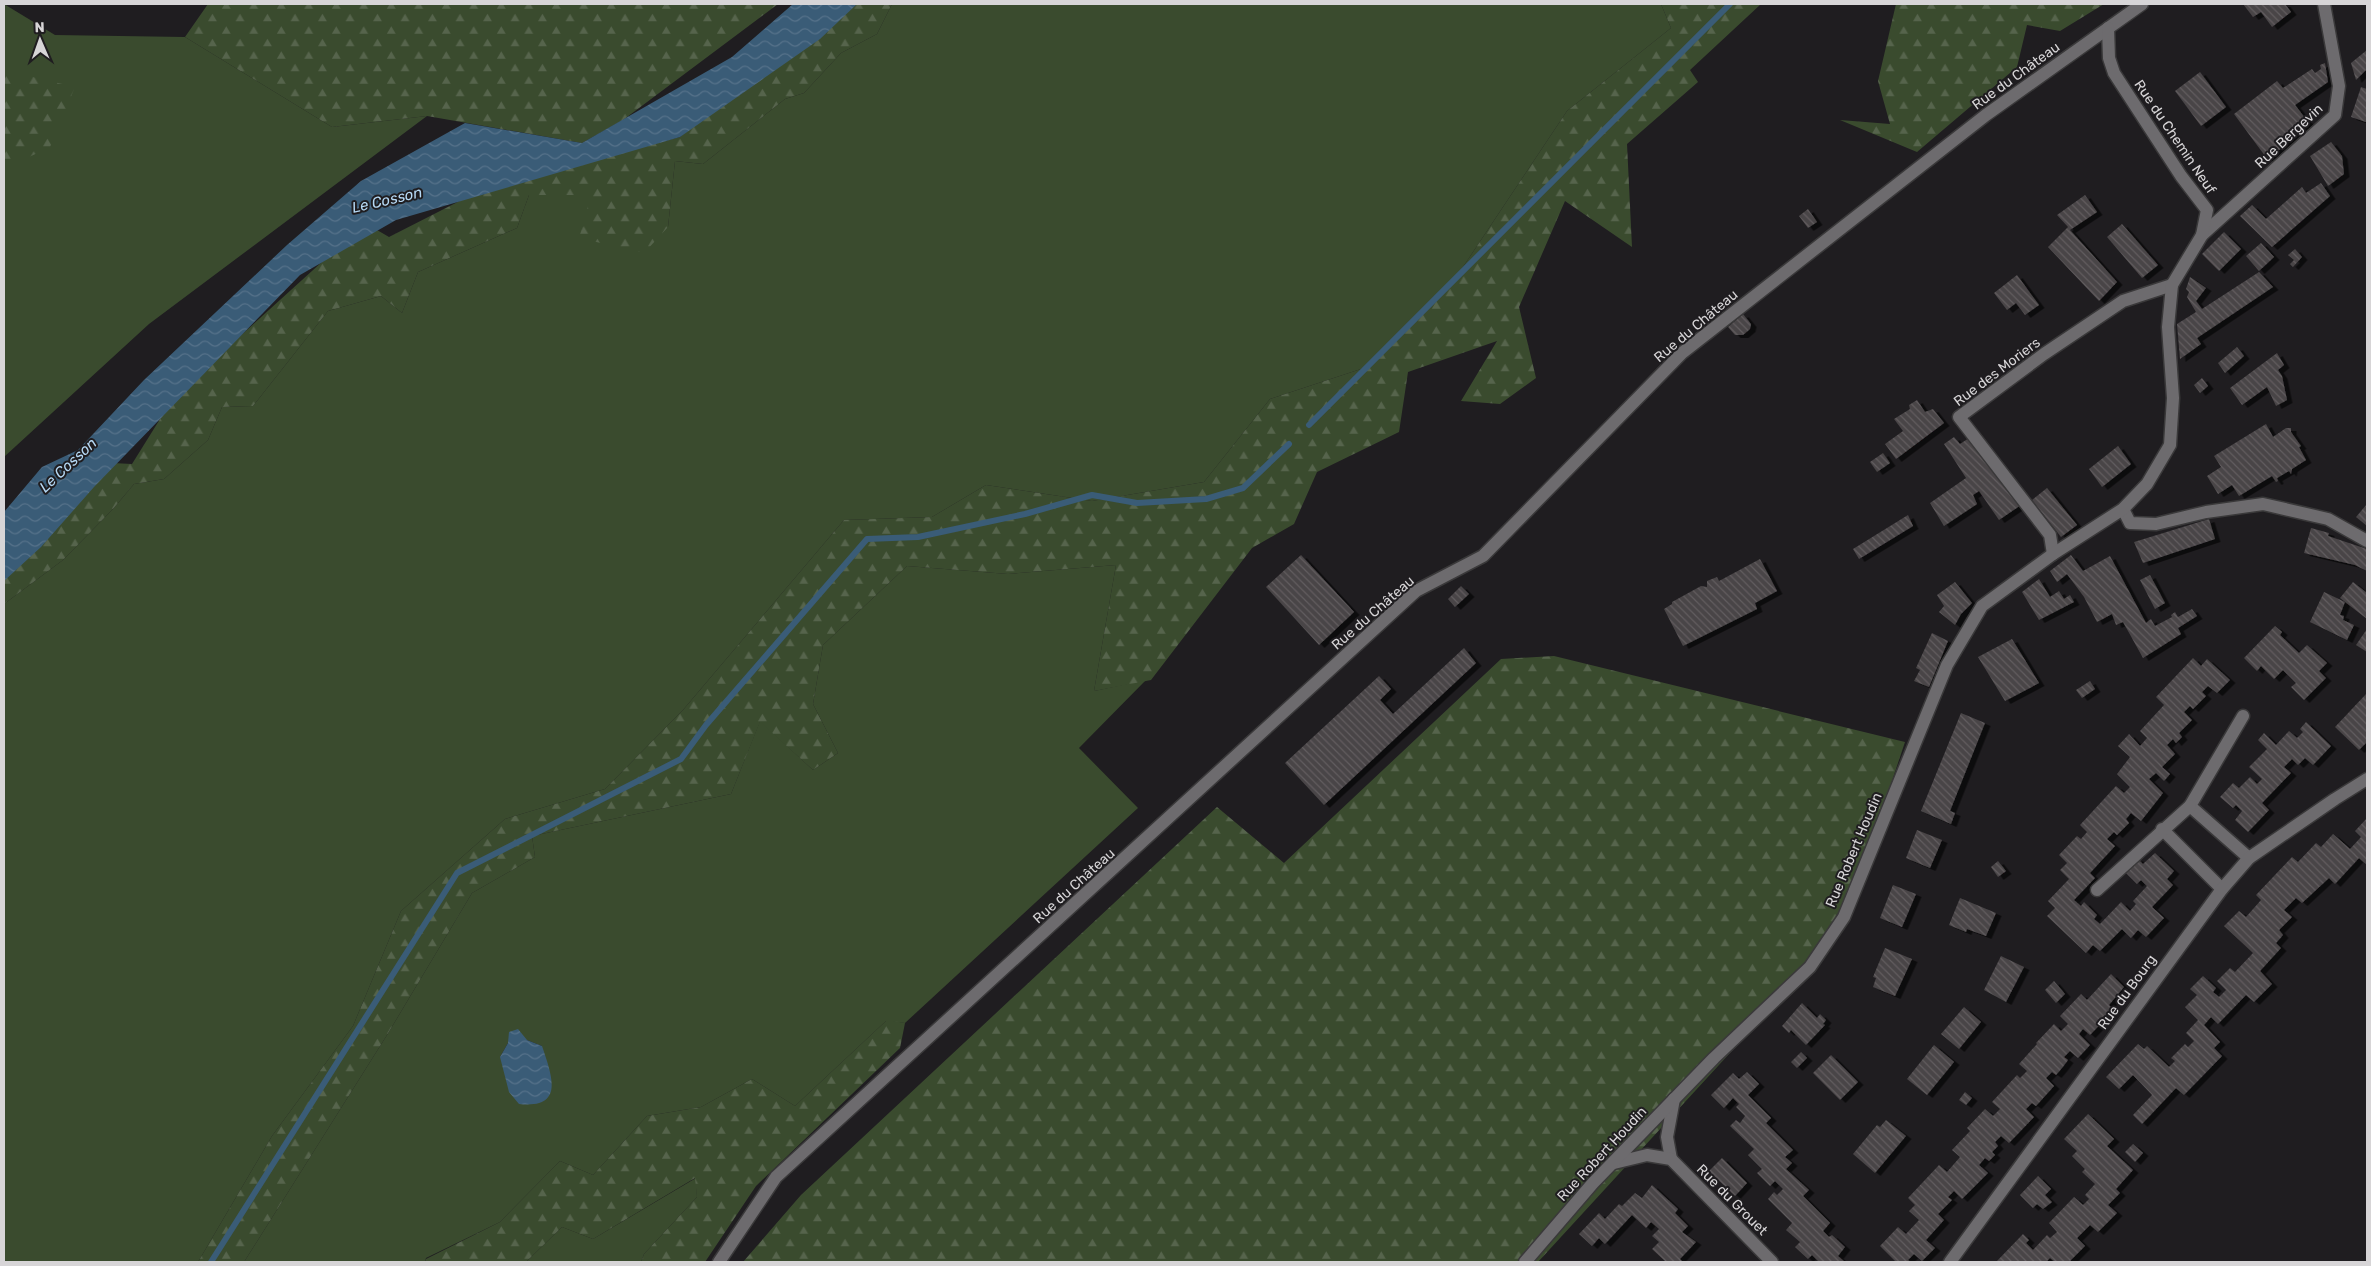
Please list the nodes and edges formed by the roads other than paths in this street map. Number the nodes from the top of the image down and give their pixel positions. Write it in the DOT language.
graph roads {
  1 [pos="2142,4"];
  2 [pos="2324,4"];
  3 [pos="2108,28"];
  4 [pos="2202,235"];
  5 [pos="2172,285"];
  6 [pos="2123,509"];
  7 [pos="2367,540"];
  8 [pos="2052,554"];
  9 [pos="2243,716"];
  10 [pos="2367,779"];
  11 [pos="2190,806"];
  12 [pos="2162,829"];
  13 [pos="2249,858"];
  14 [pos="2222,888"];
  15 [pos="2098,890"];
  16 [pos="1674,1099"];
  17 [pos="1671,1159"];
  18 [pos="1614,1163"];
  19 [pos="719,1262"];
  20 [pos="1525,1262"];
  21 [pos="1772,1262"];
  22 [pos="1950,1262"];
  1 -- 3 [label="street, Rue du Château"];
  2 -- 4 [label="street, Rue Bergevin"];
  3 -- 4 [label="street, Rue du Chemin Neuf"];
  3 -- 19 [label="street, Rue du Château"];
  4 -- 5 [label="street, Rue du Chemin Neuf"];
  5 -- 6 [label="street, Rue du Chemin Neuf"];
  5 -- 8 [label="street, Rue des Moriers"];
  6 -- 7 [label="street"];
  6 -- 8 [label="street, Rue Robert Houdin"];
  8 -- 16 [label="street, Rue Robert Houdin"];
  9 -- 11 [label="street"];
  10 -- 13 [label="street, Rue du Bourg"];
  11 -- 12 [label="street"];
  11 -- 13 [label="street"];
  12 -- 14 [label="street"];
  12 -- 15 [label="street"];
  13 -- 14 [label="street, Rue du Bourg"];
  14 -- 22 [label="street, Rue du Bourg"];
  16 -- 17 [label="street"];
  16 -- 18 [label="street, Rue Robert Houdin"];
  17 -- 18 [label="street"];
  17 -- 21 [label="street, Rue du Grouet"];
  18 -- 20 [label="street, Rue Robert Houdin"];
}
